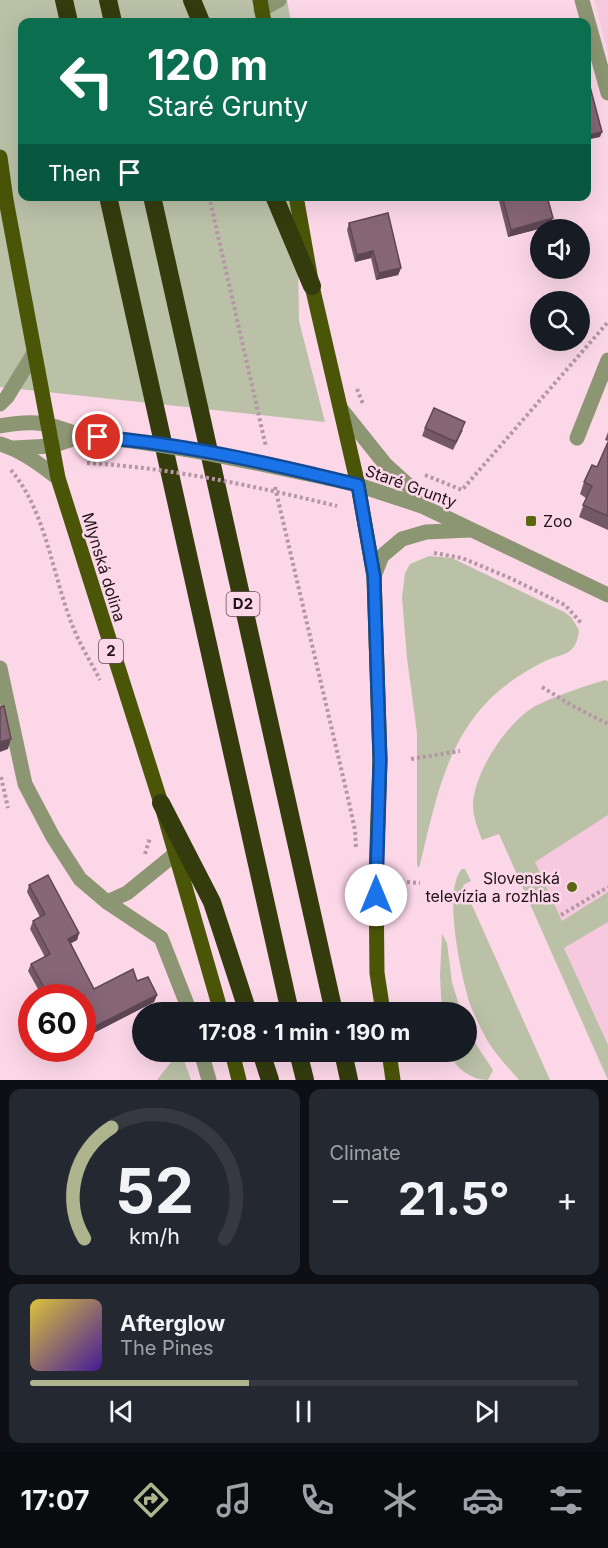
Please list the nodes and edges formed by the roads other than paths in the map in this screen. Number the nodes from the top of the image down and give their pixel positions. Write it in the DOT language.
graph roads {
  1 [pos="64,0"];
  2 [pos="108,0"];
  3 [pos="192,0"];
  4 [pos="279,0"];
  5 [pos="582,0"];
  6 [pos="262,11"];
  7 [pos="68,18"];
  8 [pos="112,18"];
  9 [pos="199,18"];
  10 [pos="587,18"];
  11 [pos="591,32"];
  12 [pos="608,93"];
  13 [pos="0,157"];
  14 [pos="109,201"];
  15 [pos="153,201"];
  16 [pos="276,201"];
  17 [pos="297,201"];
  18 [pos="312,286"];
  19 [pos="34,353"];
  20 [pos="608,360"];
  21 [pos="0,404"];
  22 [pos="341,409"];
  23 [pos="46,422"];
  24 [pos="0,426"];
  25 [pos="82,436"];
  26 [pos="578,438"];
  27 [pos="7,446"];
  28 [pos="51,446"];
  29 [pos="58,478"];
  30 [pos="358,485"];
  31 [pos="422,506"];
  32 [pos="474,530"];
  33 [pos="374,576"];
  34 [pos="608,595"];
  35 [pos="0,668"];
  36 [pos="161,803"];
  37 [pos="176,854"];
  38 [pos="107,902"];
  39 [pos="186,1002"];
  40 [pos="218,1002"];
  41 [pos="245,1002"];
  42 [pos="288,1002"];
  43 [pos="332,1002"];
  44 [pos="381,1002"];
  45 [pos="204,1062"];
  46 [pos="234,1062"];
  47 [pos="264,1062"];
  48 [pos="300,1062"];
  49 [pos="346,1062"];
  50 [pos="390,1062"];
  51 [pos="209,1080"];
  52 [pos="239,1080"];
  53 [pos="270,1080"];
  54 [pos="305,1080"];
  55 [pos="350,1080"];
  56 [pos="393,1080"];
  1 -- 7 [label="highway"];
  2 -- 8 [label="highway"];
  3 -- 9 [label="highway"];
  4 -- 6 [label="street"];
  5 -- 10 [label="street"];
  11 -- 12 [label="street"];
  13 -- 19 [label="main road, Mlynská dolina / 2"];
  14 -- 42 [label="highway, D2"];
  15 -- 43 [label="highway, D2"];
  16 -- 18 [label="highway"];
  17 -- 18 [label="main road"];
  18 -- 22 [label="main road"];
  19 -- 21 [label="street"];
  19 -- 23 [label="main road, Mlynská dolina / 2"];
  20 -- 26 [label="street"];
  22 -- 30 [label="main road"];
  22 -- 31 [label="street"];
  23 -- 24 [label="street"];
  23 -- 25 [label="street, Staré Grunty"];
  23 -- 28 [label="main road, Mlynská dolina / 2"];
  25 -- 28 [label="street, Staré Grunty"];
  25 -- 30 [label="street, Staré Grunty, bridge"];
  27 -- 28 [label="street, Staré Grunty"];
  27 -- 29 [label="street"];
  28 -- 29 [label="main road, Mlynská dolina / 2"];
  29 -- 36 [label="main road, Mlynská dolina / 2"];
  30 -- 31 [label="street, Staré Grunty"];
  30 -- 33 [label="main road"];
  31 -- 32 [label="street, Staré Grunty"];
  32 -- 33 [label="street"];
  32 -- 34 [label="street, Staré Grunty"];
  33 -- 44 [label="main road"];
  35 -- 38 [label="street"];
  36 -- 37 [label="main road, Mlynská dolina / 2"];
  36 -- 41 [label="highway"];
  37 -- 38 [label="street"];
  37 -- 40 [label="main road, Mlynská dolina / 2"];
  38 -- 39 [label="street"];
  45 -- 51 [label="street"];
  46 -- 52 [label="main road"];
  47 -- 53 [label="highway"];
  48 -- 54 [label="highway"];
  49 -- 55 [label="highway"];
  50 -- 56 [label="main road"];
}
